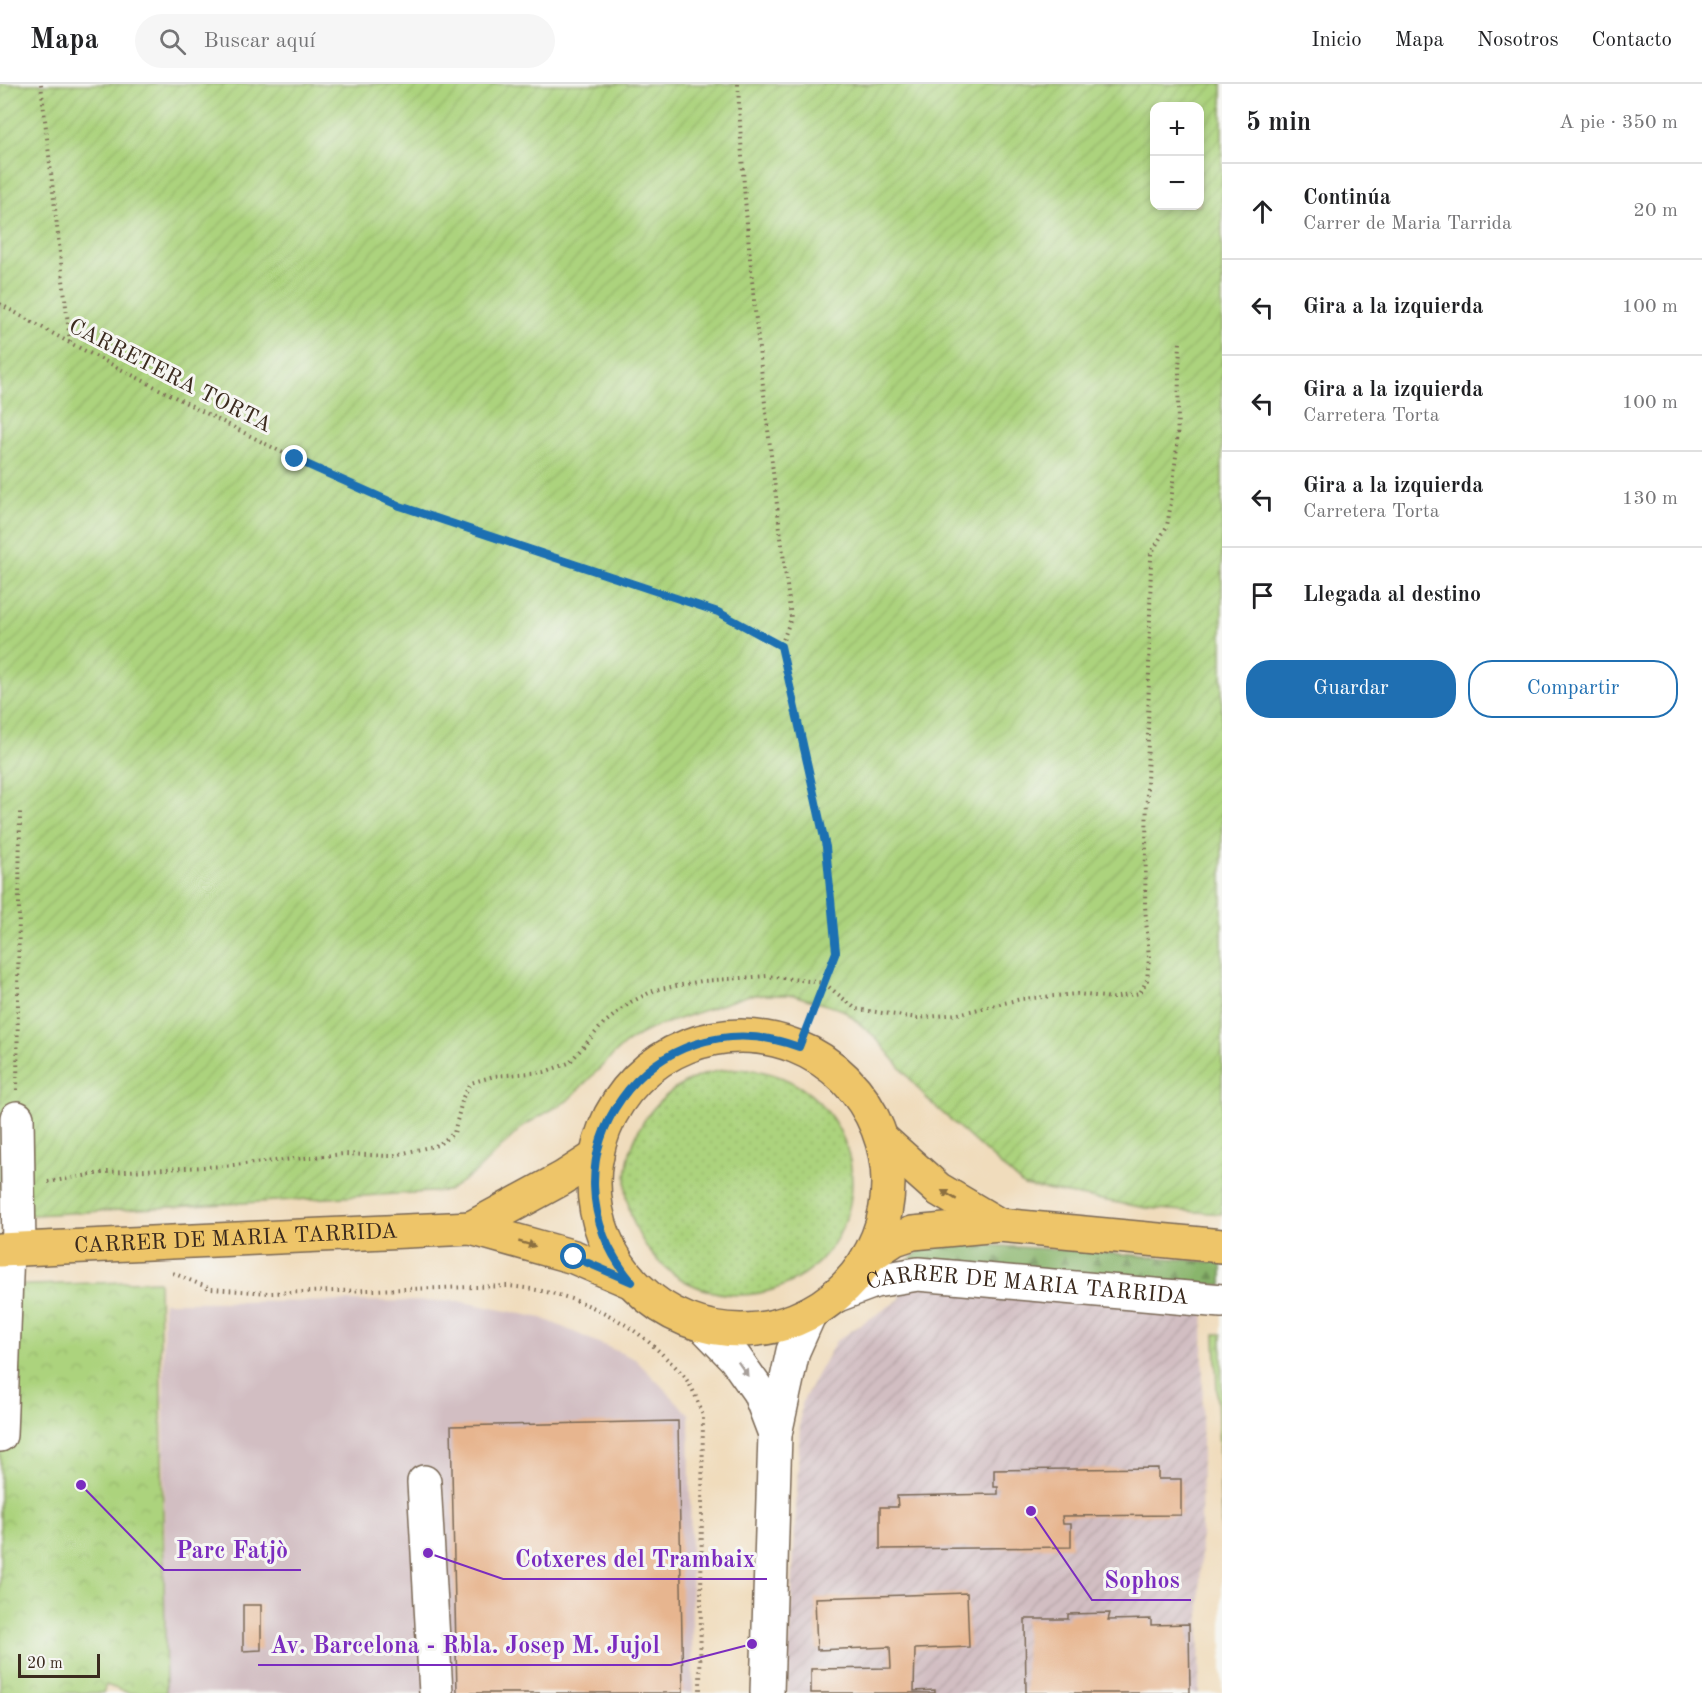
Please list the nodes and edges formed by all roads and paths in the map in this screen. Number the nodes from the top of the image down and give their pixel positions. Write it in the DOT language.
graph roads {
  1 [pos="41,84"];
  2 [pos="738,84"];
  3 [pos="0,304"];
  4 [pos="1180,340"];
  5 [pos="70,343"];
  6 [pos="781,646"];
  7 [pos="20,812"];
  8 [pos="824,983"];
  9 [pos="799,1047"];
  10 [pos="17,1118"];
  11 [pos="882,1139"];
  12 [pos="597,1156"];
  13 [pos="18,1186"];
  14 [pos="999,1225"];
  15 [pos="471,1228"];
  16 [pos="1222,1246"];
  17 [pos="9,1250"];
  18 [pos="869,1256"];
  19 [pos="632,1282"];
  20 [pos="211,1289"];
  21 [pos="1222,1301"];
  22 [pos="823,1304"];
  23 [pos="704,1326"];
  24 [pos="775,1434"];
  25 [pos="0,1435"];
  26 [pos="424,1482"];
  27 [pos="436,1693"];
  28 [pos="700,1693"];
  29 [pos="767,1693"];
  1 -- 5 [label="path"];
  2 -- 6 [label="path"];
  3 -- 5 [label="path, CARRETERA TORTA"];
  4 -- 8 [label="path"];
  5 -- 6 [label="path, CARRETERA TORTA"];
  6 -- 8 [label="path"];
  7 -- 10 [label="path"];
  8 -- 9 [label="path"];
  8 -- 13 [label="path"];
  9 -- 11 [label="main road"];
  9 -- 12 [label="main road"];
  10 -- 13 [label="street"];
  14 -- 11 [label="main road, one-way"];
  11 -- 18 [label="main road"];
  12 -- 15 [label="main road, CARRER DE MARIA TARRIDA"];
  12 -- 19 [label="main road"];
  13 -- 17 [label="street"];
  14 -- 16 [label="main road"];
  14 -- 18 [label="main road"];
  15 -- 17 [label="main road, CARRER DE MARIA TARRIDA"];
  15 -- 19 [label="main road, CARRER DE MARIA TARRIDA, one-way"];
  17 -- 25 [label="street"];
  18 -- 22 [label="main road"];
  19 -- 23 [label="main road"];
  20 -- 28 [label="path"];
  21 -- 22 [label="street, CARRER DE MARIA TARRIDA"];
  22 -- 23 [label="main road"];
  22 -- 24 [label="street"];
  23 -- 24 [label="street, one-way"];
  24 -- 29 [label="street"];
  26 -- 27 [label="street"];
}
